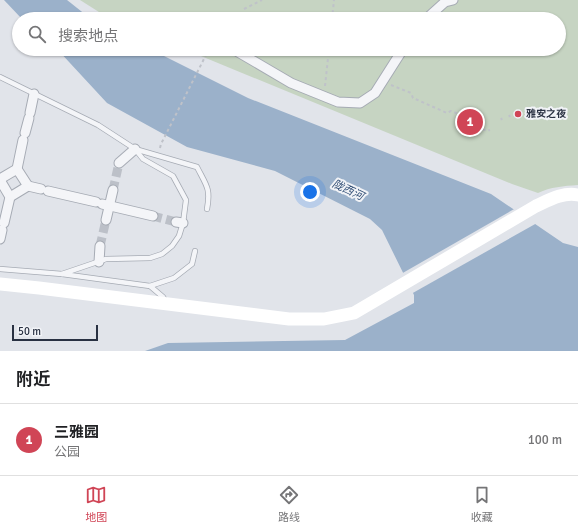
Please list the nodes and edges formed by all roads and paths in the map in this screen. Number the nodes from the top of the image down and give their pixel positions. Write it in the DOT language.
graph roads {
  1 [pos="262,0"];
  2 [pos="334,0"];
  3 [pos="453,0"];
  4 [pos="244,9"];
  5 [pos="333,12"];
  6 [pos="434,12"];
  7 [pos="205,56"];
  8 [pos="245,56"];
  9 [pos="328,56"];
  10 [pos="399,56"];
  11 [pos="0,77"];
  12 [pos="383,81"];
  13 [pos="34,94"];
  14 [pos="324,97"];
  15 [pos="490,130"];
  16 [pos="161,144"];
  17 [pos="135,149"];
  18 [pos="120,163"];
  19 [pos="16,169"];
  20 [pos="0,179"];
  21 [pos="28,186"];
  22 [pos="113,190"];
  23 [pos="578,195"];
  24 [pos="10,197"];
  25 [pos="102,204"];
  26 [pos="207,209"];
  27 [pos="153,216"];
  28 [pos="106,220"];
  29 [pos="2,230"];
  30 [pos="100,246"];
  31 [pos="195,251"];
  32 [pos="99,262"];
  33 [pos="0,269"];
  34 [pos="62,274"];
  35 [pos="0,284"];
  36 [pos="150,286"];
  37 [pos="167,304"];
  1 -- 4 [label="path"];
  2 -- 5 [label="path"];
  3 -- 6 [label="street"];
  7 -- 16 [label="path"];
  8 -- 14 [label="street"];
  9 -- 14 [label="path"];
  10 -- 12 [label="street"];
  11 -- 13 [label="lane"];
  12 -- 14 [label="street"];
  12 -- 15 [label="path"];
  13 -- 17 [label="lane"];
  13 -- 19 [label="street"];
  17 -- 18 [label="street"];
  17 -- 26 [label="lane"];
  17 -- 32 [label="lane"];
  19 -- 20 [label="street"];
  19 -- 21 [label="street"];
  20 -- 24 [label="street"];
  21 -- 24 [label="street"];
  21 -- 25 [label="street"];
  22 -- 25 [label="street"];
  23 -- 37 [label="street"];
  24 -- 29 [label="street"];
  25 -- 27 [label="street"];
  25 -- 28 [label="street"];
  30 -- 32 [label="street"];
  31 -- 36 [label="lane"];
  32 -- 34 [label="lane"];
  33 -- 34 [label="lane"];
  34 -- 36 [label="lane"];
  35 -- 37 [label="street"];
  36 -- 37 [label="lane"];
}
